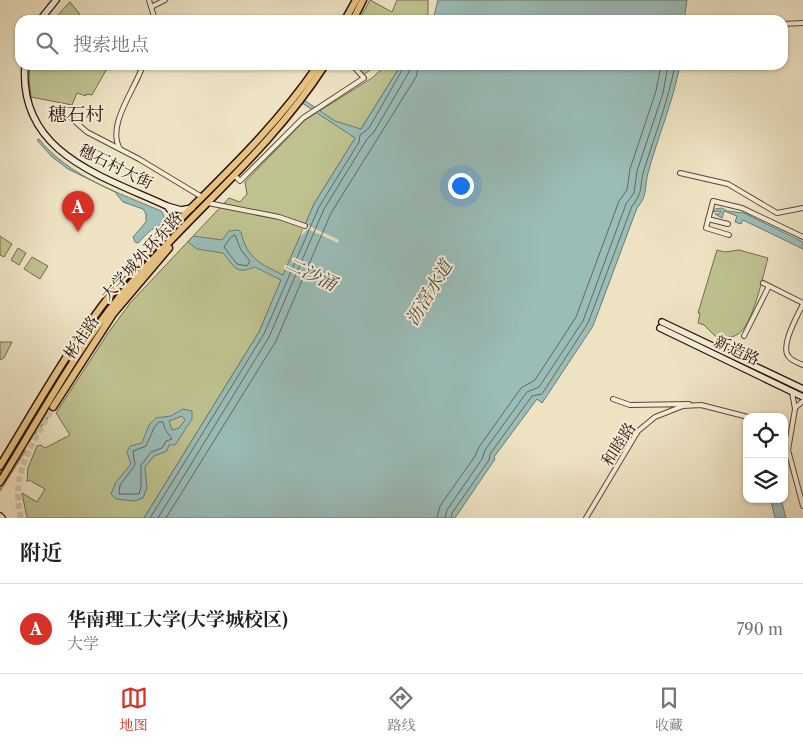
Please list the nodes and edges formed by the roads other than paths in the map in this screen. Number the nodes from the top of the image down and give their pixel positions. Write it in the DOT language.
graph roads {
  1 [pos="56,0"];
  2 [pos="149,0"];
  3 [pos="165,0"];
  4 [pos="356,0"];
  5 [pos="363,0"];
  6 [pos="152,7"];
  7 [pos="44,15"];
  8 [pos="154,15"];
  9 [pos="348,15"];
  10 [pos="356,15"];
  11 [pos="803,23"];
  12 [pos="788,24"];
  13 [pos="25,70"];
  14 [pos="141,70"];
  15 [pos="315,70"];
  16 [pos="322,70"];
  17 [pos="357,70"];
  18 [pos="71,118"];
  19 [pos="281,119"];
  20 [pos="120,149"];
  21 [pos="680,173"];
  22 [pos="235,176"];
  23 [pos="202,197"];
  24 [pos="208,204"];
  25 [pos="167,206"];
  26 [pos="193,207"];
  27 [pos="803,208"];
  28 [pos="708,219"];
  29 [pos="728,224"];
  30 [pos="305,226"];
  31 [pos="172,228"];
  32 [pos="729,235"];
  33 [pos="803,237"];
  34 [pos="174,238"];
  35 [pos="126,276"];
  36 [pos="133,282"];
  37 [pos="763,284"];
  38 [pos="769,286"];
  39 [pos="803,303"];
  40 [pos="662,322"];
  41 [pos="86,328"];
  42 [pos="660,328"];
  43 [pos="93,332"];
  44 [pos="744,336"];
  45 [pos="803,365"];
  46 [pos="803,389"];
  47 [pos="792,391"];
  48 [pos="803,396"];
  49 [pos="613,399"];
  50 [pos="803,401"];
  51 [pos="701,405"];
  52 [pos="53,407"];
  53 [pos="795,409"];
  54 [pos="743,416"];
  55 [pos="788,427"];
  56 [pos="791,428"];
  57 [pos="0,466"];
  58 [pos="0,482"];
  59 [pos="803,506"];
  60 [pos="586,518"];
  1 -- 7 [label="main road"];
  2 -- 6 [label="street"];
  3 -- 6 [label="street"];
  4 -- 9 [label="main road"];
  5 -- 10 [label="main road"];
  6 -- 8 [label="street"];
  11 -- 12 [label="street"];
  13 -- 25 [label="main road, 穗石村大街"];
  14 -- 20 [label="street"];
  15 -- 19 [label="main road, 大学城外环东路"];
  16 -- 19 [label="main road, 大学城外环东路"];
  17 -- 22 [label="street"];
  18 -- 20 [label="street"];
  19 -- 22 [label="main road, 大学城外环东路"];
  19 -- 23 [label="main road, 大学城外环东路"];
  20 -- 23 [label="street"];
  21 -- 27 [label="street"];
  22 -- 24 [label="main road, 大学城外环东路"];
  23 -- 26 [label="main road, 大学城外环东路"];
  24 -- 30 [label="street"];
  24 -- 34 [label="main road, 大学城外环东路"];
  25 -- 26 [label="main road, 穗石村大街"];
  25 -- 31 [label="main road, 穗石村大街"];
  26 -- 31 [label="main road, 大学城外环东路"];
  28 -- 29 [label="street"];
  28 -- 32 [label="street"];
  28 -- 33 [label="street"];
  31 -- 35 [label="main road, 大学城外环东路"];
  34 -- 36 [label="main road, 大学城外环东路"];
  34 -- 52 [label="main road, 彬社路"];
  35 -- 36 [label="main road"];
  35 -- 41 [label="main road, 大学城外环东路"];
  36 -- 43 [label="main road, 大学城外环东路"];
  37 -- 38 [label="street"];
  38 -- 39 [label="street"];
  38 -- 44 [label="street"];
  39 -- 45 [label="street"];
  40 -- 46 [label="main road, 新造路"];
  41 -- 43 [label="main road"];
  41 -- 57 [label="main road, 大学城外环东路"];
  42 -- 47 [label="main road, 新造路"];
  43 -- 58 [label="main road, 大学城外环东路"];
  47 -- 48 [label="main road, 新造路"];
  47 -- 53 [label="street"];
  49 -- 51 [label="street"];
  50 -- 53 [label="street"];
  51 -- 54 [label="street, 和睦路"];
  51 -- 60 [label="street, 和睦路"];
  53 -- 56 [label="street"];
  55 -- 56 [label="street"];
  56 -- 59 [label="street"];
}
